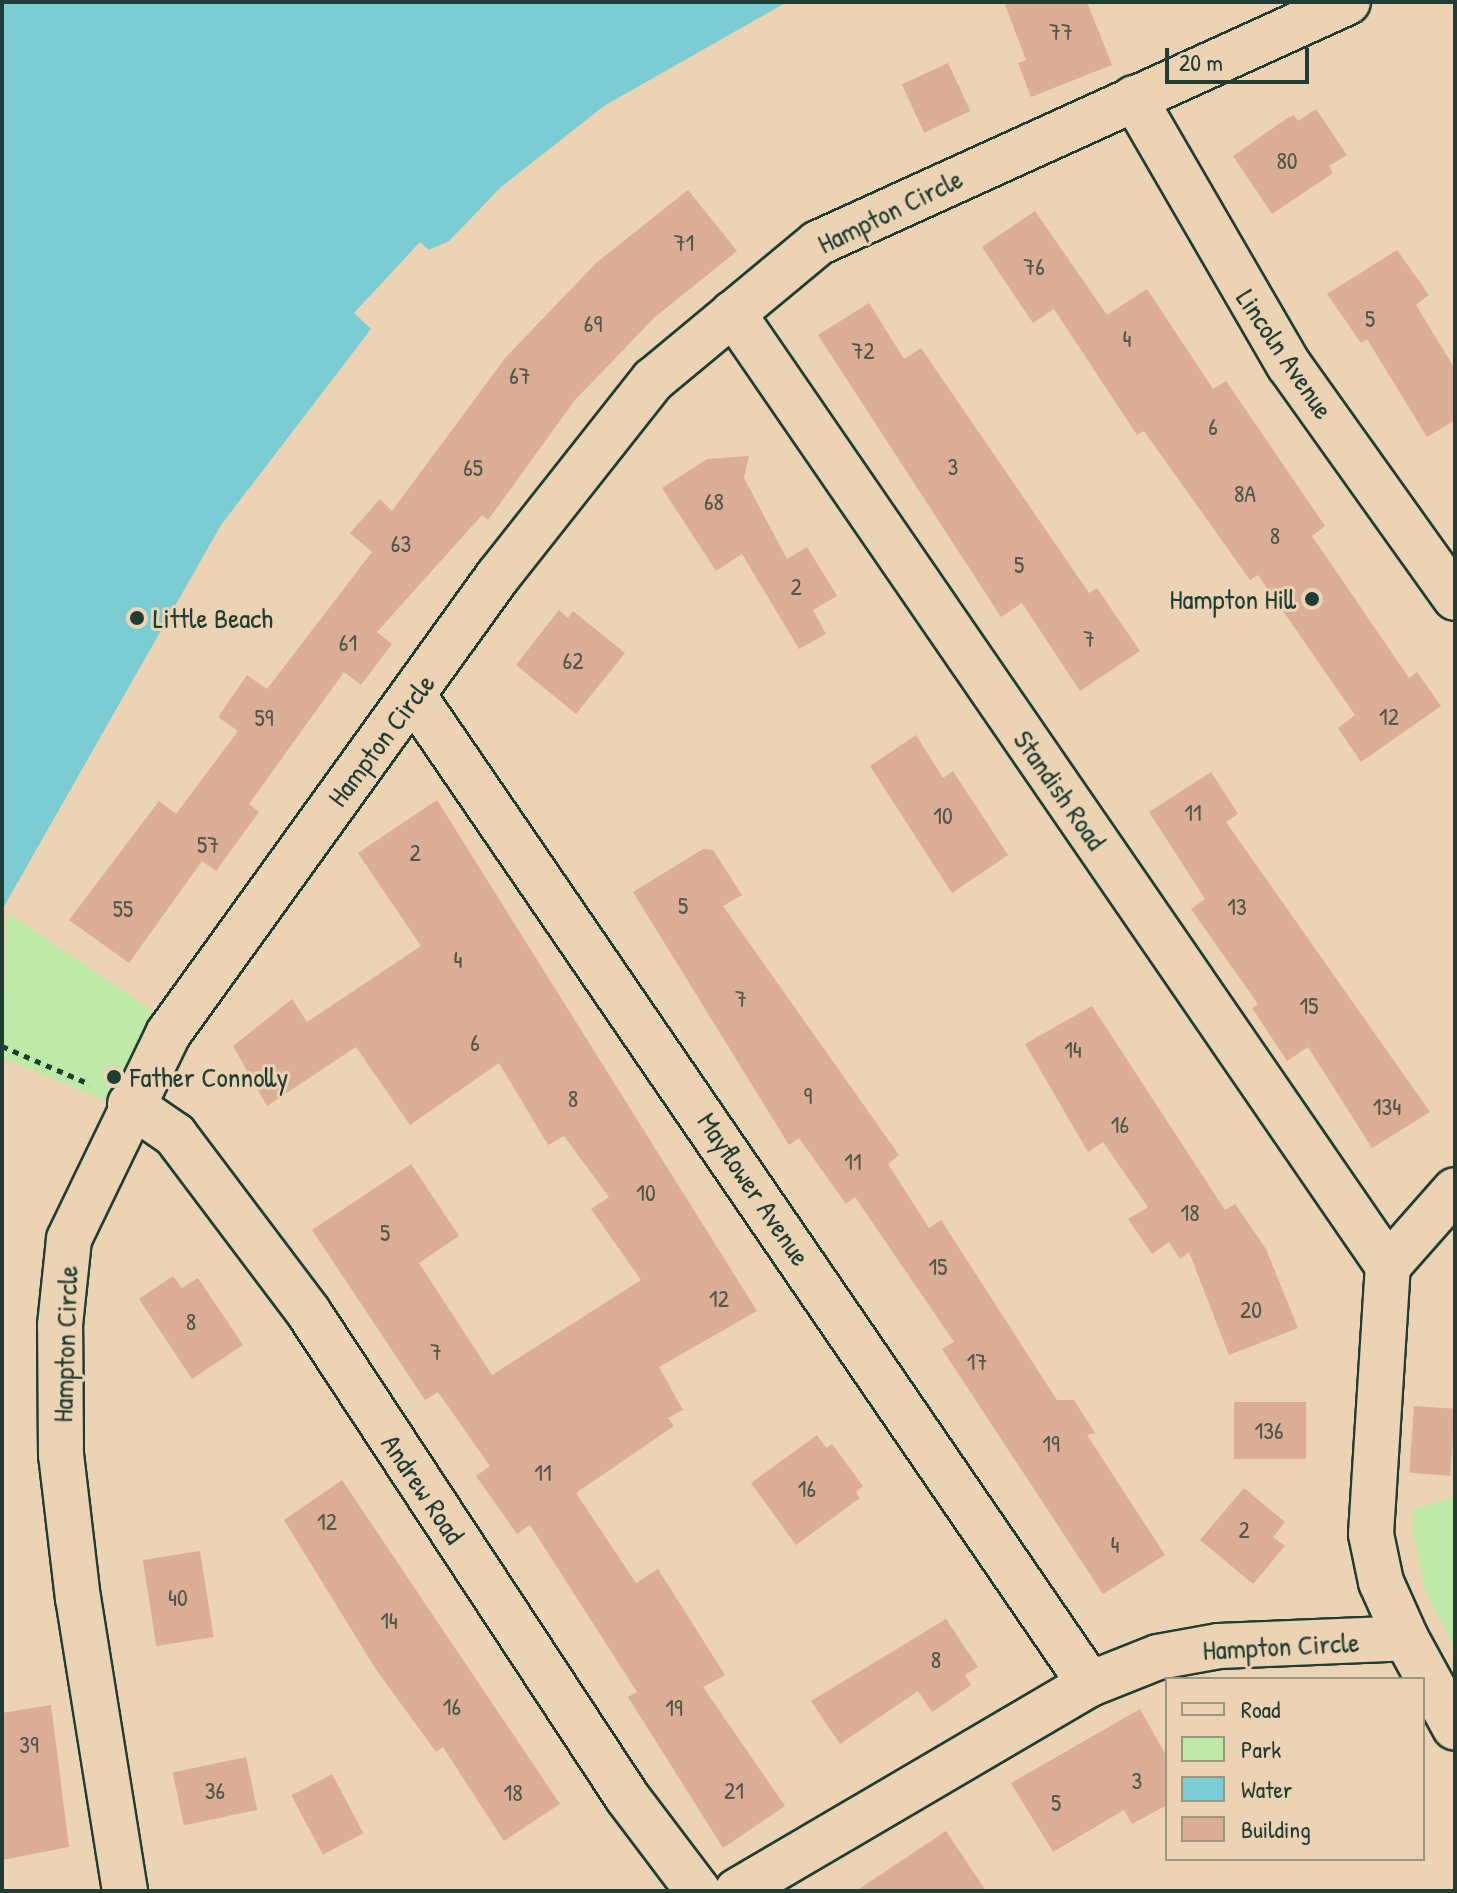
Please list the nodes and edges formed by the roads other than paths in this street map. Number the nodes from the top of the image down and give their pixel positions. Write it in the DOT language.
graph roads {
  1 [pos="1348,2"];
  2 [pos="1134,98"];
  3 [pos="733,313"];
  4 [pos="1455,598"];
  5 [pos="415,698"];
  6 [pos="130,1104"];
  7 [pos="1455,1190"];
  8 [pos="1388,1266"];
  9 [pos="1406,1638"];
  10 [pos="1090,1684"];
  11 [pos="1455,1728"];
  12 [pos="125,1891"];
  13 [pos="698,1891"];
  14 [pos="737,1891"];
  1 -- 2 [label="street, Hampton Circle"];
  2 -- 3 [label="street, Hampton Circle"];
  2 -- 4 [label="street, Lincoln Avenue"];
  3 -- 5 [label="street, Hampton Circle"];
  3 -- 8 [label="street, Standish Road"];
  5 -- 6 [label="street, Hampton Circle"];
  5 -- 10 [label="street, Mayflower Avenue"];
  6 -- 12 [label="street, Hampton Circle"];
  6 -- 13 [label="street, Andrew Road"];
  7 -- 8 [label="street"];
  8 -- 9 [label="street, Hampton Circle"];
  9 -- 10 [label="street, Hampton Circle"];
  9 -- 11 [label="street"];
  10 -- 14 [label="street, Hampton Circle"];
}
